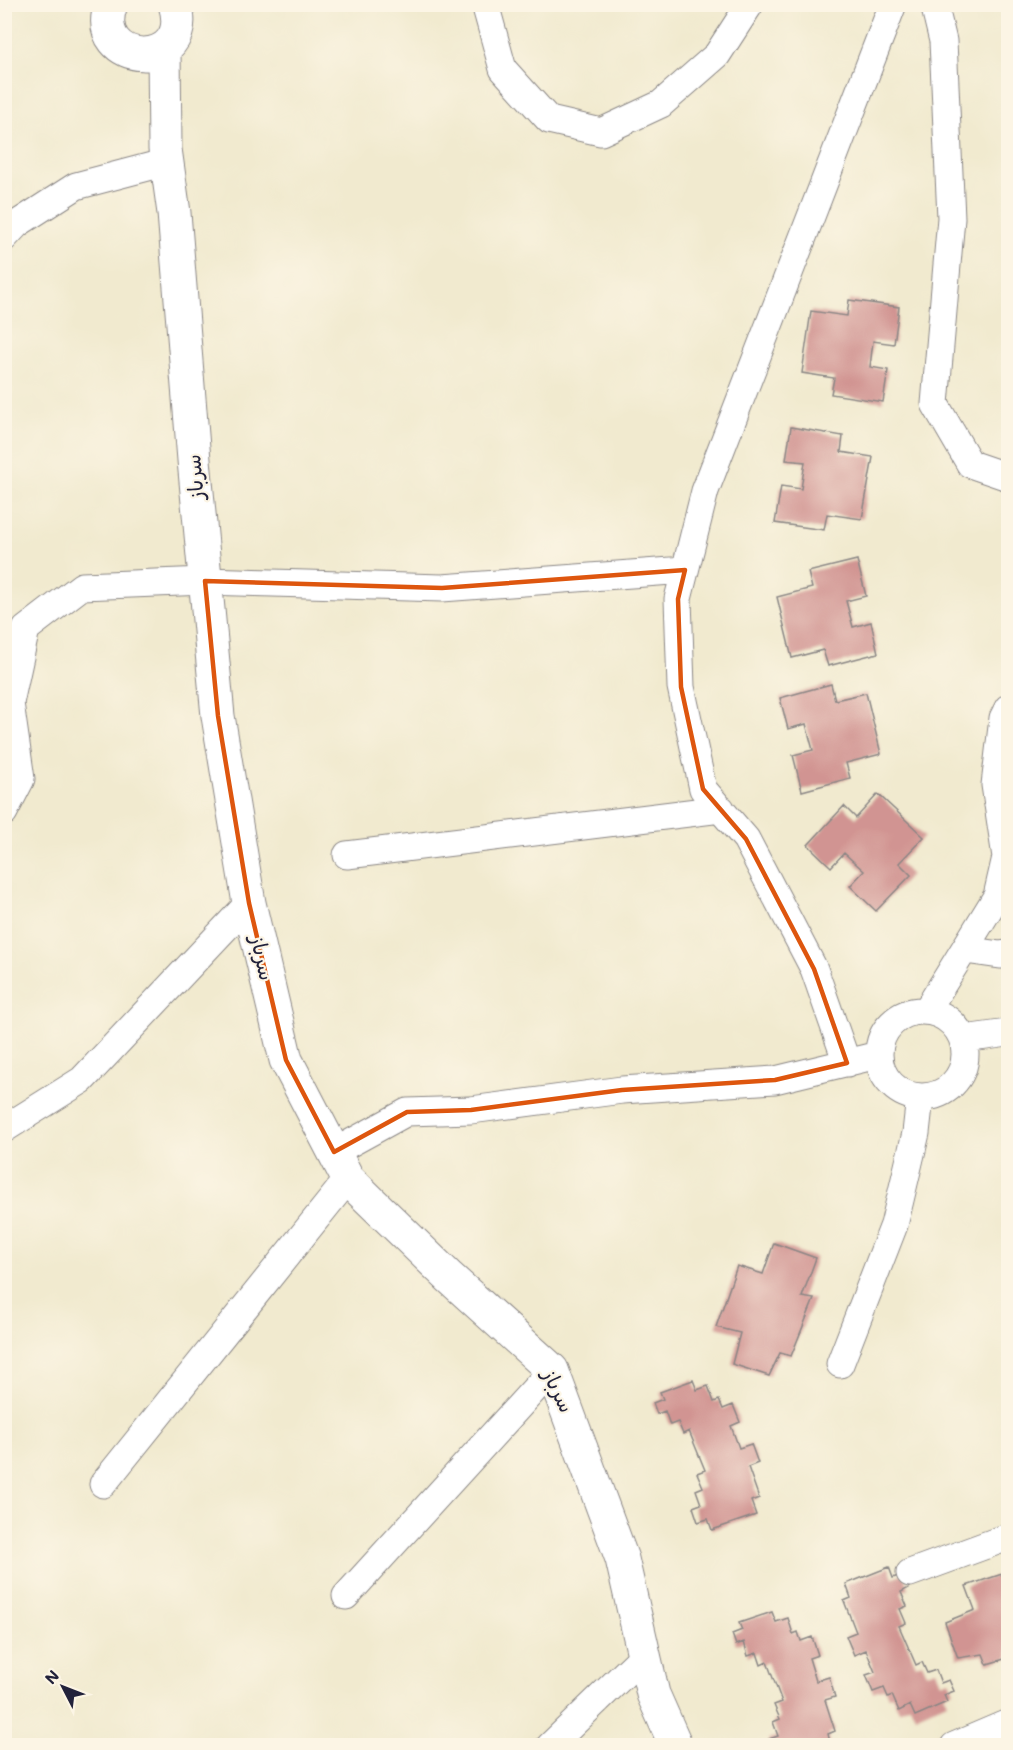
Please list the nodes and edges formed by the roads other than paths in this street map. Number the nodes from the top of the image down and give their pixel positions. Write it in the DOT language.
graph roads {
  1 [pos="111,4"];
  2 [pos="175,4"];
  3 [pos="485,4"];
  4 [pos="750,4"];
  5 [pos="893,4"];
  6 [pos="934,4"];
  7 [pos="164,49"];
  8 [pos="167,162"];
  9 [pos="4,238"];
  10 [pos="1008,477"];
  11 [pos="685,570"];
  12 [pos="205,580"];
  13 [pos="1008,708"];
  14 [pos="721,809"];
  15 [pos="4,812"];
  16 [pos="347,855"];
  17 [pos="1003,890"];
  18 [pos="249,903"];
  19 [pos="965,950"];
  20 [pos="1008,954"];
  21 [pos="927,1010"];
  22 [pos="1008,1033"];
  23 [pos="964,1039"];
  24 [pos="879,1055"];
  25 [pos="847,1063"];
  26 [pos="920,1097"];
  27 [pos="4,1129"];
  28 [pos="341,1166"];
  29 [pos="840,1364"];
  30 [pos="552,1370"];
  31 [pos="104,1484"];
  32 [pos="1008,1537"];
  33 [pos="910,1573"];
  34 [pos="346,1596"];
  35 [pos="644,1655"];
  36 [pos="1008,1723"];
  37 [pos="550,1746"];
  38 [pos="676,1746"];
  39 [pos="954,1746"];
  1 -- 7 [label="street"];
  2 -- 7 [label="street"];
  3 -- 4 [label="street"];
  5 -- 11 [label="street"];
  6 -- 10 [label="street"];
  7 -- 8 [label="street, سرباز"];
  8 -- 9 [label="street"];
  8 -- 12 [label="street, سرباز"];
  11 -- 12 [label="street"];
  11 -- 14 [label="street"];
  12 -- 15 [label="street"];
  12 -- 18 [label="street, سرباز"];
  13 -- 17 [label="street"];
  14 -- 16 [label="street"];
  14 -- 25 [label="street"];
  17 -- 19 [label="street"];
  18 -- 27 [label="street"];
  18 -- 28 [label="street, سرباز"];
  19 -- 20 [label="street"];
  19 -- 21 [label="street"];
  21 -- 23 [label="street"];
  21 -- 24 [label="street"];
  22 -- 23 [label="street"];
  23 -- 26 [label="street"];
  24 -- 25 [label="street"];
  24 -- 26 [label="street"];
  25 -- 28 [label="street"];
  26 -- 29 [label="street"];
  28 -- 30 [label="street, سرباز"];
  28 -- 31 [label="street"];
  30 -- 34 [label="street"];
  30 -- 35 [label="street, سرباز"];
  32 -- 33 [label="street"];
  35 -- 37 [label="street"];
  35 -- 38 [label="street, سرباز"];
  36 -- 39 [label="street"];
}
